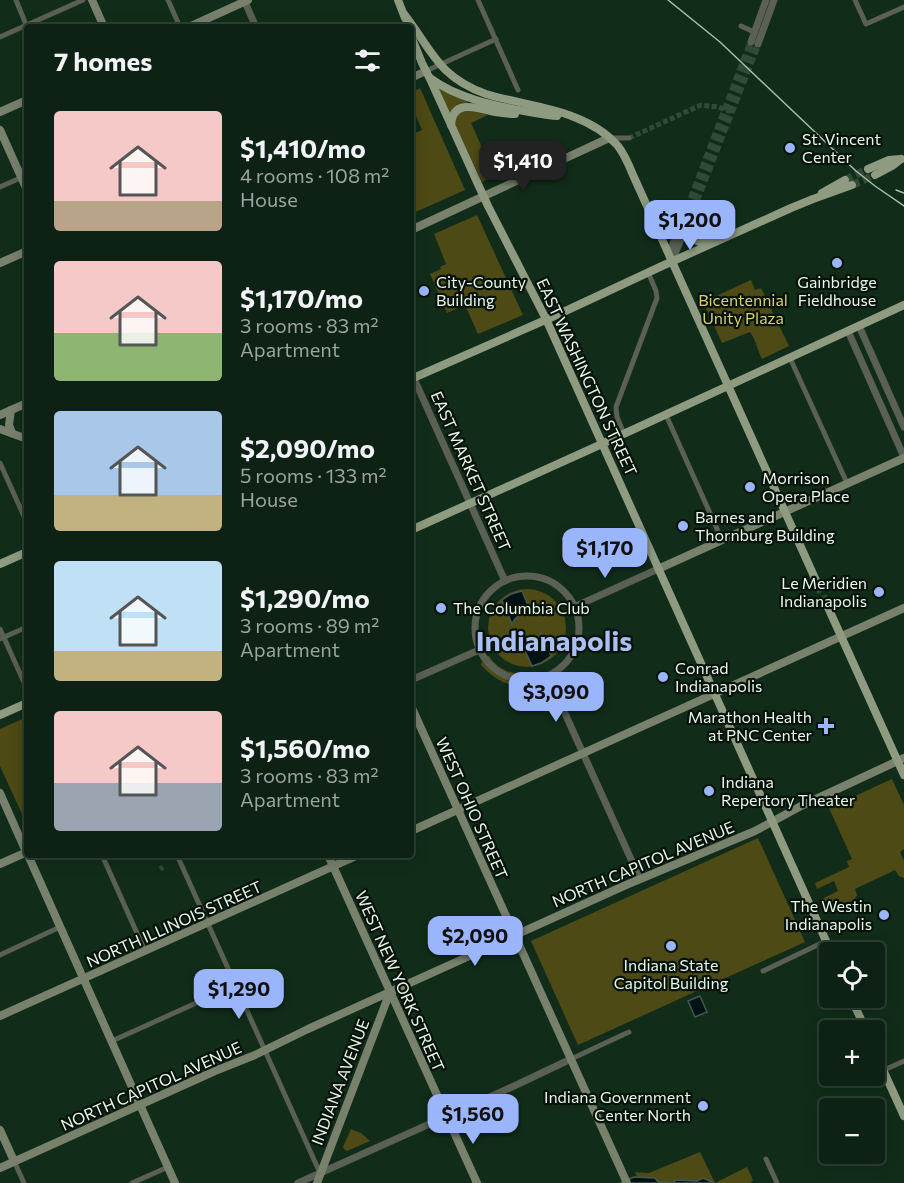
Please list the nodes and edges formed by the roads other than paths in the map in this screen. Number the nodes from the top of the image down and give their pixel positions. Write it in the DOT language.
graph roads {
  1 [pos="16,0"];
  2 [pos="82,0"];
  3 [pos="92,0"];
  4 [pos="168,0"];
  5 [pos="246,0"];
  6 [pos="398,0"];
  7 [pos="478,0"];
  8 [pos="766,0"];
  9 [pos="774,0"];
  10 [pos="855,0"];
  11 [pos="904,7"];
  12 [pos="404,14"];
  13 [pos="26,24"];
  14 [pos="31,24"];
  15 [pos="103,24"];
  16 [pos="179,24"];
  17 [pos="195,24"];
  18 [pos="255,24"];
  19 [pos="407,24"];
  20 [pos="412,24"];
  21 [pos="414,26"];
  22 [pos="741,26"];
  23 [pos="24,27"];
  24 [pos="754,32"];
  25 [pos="0,37"];
  26 [pos="496,39"];
  27 [pos="414,43"];
  28 [pos="440,64"];
  29 [pos="426,71"];
  30 [pos="414,77"];
  31 [pos="518,90"];
  32 [pos="24,101"];
  33 [pos="0,112"];
  34 [pos="539,115"];
  35 [pos="572,117"];
  36 [pos="451,125"];
  37 [pos="0,130"];
  38 [pos="609,138"];
  39 [pos="629,138"];
  40 [pos="902,158"];
  41 [pos="872,172"];
  42 [pos="24,176"];
  43 [pos="848,183"];
  44 [pos="0,187"];
  45 [pos="484,197"];
  46 [pos="756,224"];
  47 [pos="657,228"];
  48 [pos="414,229"];
  49 [pos="683,229"];
  50 [pos="24,252"];
  51 [pos="671,261"];
  52 [pos="0,263"];
  53 [pos="648,272"];
  54 [pos="904,306"];
  55 [pos="546,319"];
  56 [pos="859,326"];
  57 [pos="848,331"];
  58 [pos="790,358"];
  59 [pos="414,375"];
  60 [pos="414,380"];
  61 [pos="728,386"];
  62 [pos="24,404"];
  63 [pos="11,410"];
  64 [pos="0,415"];
  65 [pos="666,415"];
  66 [pos="904,428"];
  67 [pos="0,429"];
  68 [pos="12,433"];
  69 [pos="624,434"];
  70 [pos="24,438"];
  71 [pos="602,444"];
  72 [pos="904,457"];
  73 [pos="0,463"];
  74 [pos="848,483"];
  75 [pos="470,503"];
  76 [pos="785,512"];
  77 [pos="24,516"];
  78 [pos="414,529"];
  79 [pos="722,540"];
  80 [pos="24,553"];
  81 [pos="0,564"];
  82 [pos="658,569"];
  83 [pos="505,581"];
  84 [pos="818,585"];
  85 [pos="826,603"];
  86 [pos="574,607"];
  87 [pos="904,608"];
  88 [pos="24,628"];
  89 [pos="0,629"];
  90 [pos="841,637"];
  91 [pos="2,639"];
  92 [pos="479,650"];
  93 [pos="548,676"];
  94 [pos="414,680"];
  95 [pos="24,683"];
  96 [pos="714,694"];
  97 [pos="24,704"];
  98 [pos="414,712"];
  99 [pos="0,715"];
  100 [pos="583,753"];
  101 [pos="901,760"];
  102 [pos="904,776"];
  103 [pos="0,794"];
  104 [pos="458,810"];
  105 [pos="772,821"];
  106 [pos="414,830"];
  107 [pos="24,846"];
  108 [pos="24,854"];
  109 [pos="29,858"];
  110 [pos="103,858"];
  111 [pos="178,858"];
  112 [pos="329,858"];
  113 [pos="351,858"];
  114 [pos="0,864"];
  115 [pos="333,866"];
  116 [pos="640,879"];
  117 [pos="208,923"];
  118 [pos="60,927"];
  119 [pos="515,935"];
  120 [pos="826,941"];
  121 [pos="145,951"];
  122 [pos="0,955"];
  123 [pos="763,971"];
  124 [pos="84,979"];
  125 [pos="236,985"];
  126 [pos="390,992"];
  127 [pos="0,1016"];
  128 [pos="629,1032"];
  129 [pos="111,1041"];
  130 [pos="265,1049"];
  131 [pos="571,1059"];
  132 [pos="904,1061"];
  133 [pos="885,1070"];
  134 [pos="885,1073"];
  135 [pos="140,1105"];
  136 [pos="447,1116"];
  137 [pos="904,1116"];
  138 [pos="0,1130"];
  139 [pos="766,1159"];
  140 [pos="14,1161"];
  141 [pos="168,1167"];
  142 [pos="0,1168"];
  143 [pos="321,1173"];
  144 [pos="24,1183"];
  145 [pos="132,1183"];
  146 [pos="176,1183"];
  147 [pos="298,1183"];
  148 [pos="317,1183"];
  149 [pos="477,1183"];
  150 [pos="627,1183"];
  151 [pos="777,1183"];
  1 -- 13 [label="street"];
  2 -- 14 [label="street"];
  3 -- 15 [label="main road"];
  4 -- 16 [label="street"];
  5 -- 17 [label="main road"];
  5 -- 18 [label="street"];
  6 -- 12 [label="main road"];
  7 -- 26 [label="street"];
  8 -- 24 [label="street"];
  9 -- 24 [label="street"];
  10 -- 11 [label="street"];
  12 -- 19 [label="main road"];
  12 -- 20 [label="main road"];
  21 -- 28 [label="main road"];
  22 -- 24 [label="street"];
  23 -- 25 [label="street"];
  26 -- 28 [label="street"];
  26 -- 31 [label="street"];
  27 -- 29 [label="main road, EAST WASHINGTON STREET"];
  28 -- 29 [label="street"];
  28 -- 35 [label="main road"];
  29 -- 30 [label="main road"];
  29 -- 34 [label="main road"];
  29 -- 36 [label="main road, EAST WASHINGTON STREET"];
  32 -- 33 [label="main road"];
  34 -- 35 [label="main road"];
  34 -- 36 [label="main road"];
  35 -- 38 [label="main road"];
  36 -- 45 [label="main road, EAST WASHINGTON STREET"];
  37 -- 42 [label="main road"];
  38 -- 39 [label="street"];
  38 -- 45 [label="main road"];
  38 -- 47 [label="main road"];
  40 -- 41 [label="main road"];
  42 -- 44 [label="street"];
  43 -- 46 [label="main road"];
  45 -- 48 [label="main road"];
  45 -- 55 [label="main road, EAST WASHINGTON STREET"];
  46 -- 49 [label="main road"];
  46 -- 51 [label="main road"];
  47 -- 49 [label="main road"];
  47 -- 51 [label="main road"];
  49 -- 51 [label="street"];
  50 -- 52 [label="main road"];
  51 -- 53 [label="main road"];
  51 -- 61 [label="main road"];
  53 -- 55 [label="main road"];
  53 -- 69 [label="street"];
  54 -- 56 [label="main road"];
  55 -- 59 [label="main road"];
  55 -- 71 [label="main road, EAST WASHINGTON STREET"];
  56 -- 57 [label="main road"];
  56 -- 66 [label="street"];
  57 -- 58 [label="main road"];
  57 -- 72 [label="street"];
  58 -- 61 [label="main road"];
  58 -- 74 [label="street"];
  60 -- 75 [label="street, EAST MARKET STREET"];
  61 -- 65 [label="main road"];
  61 -- 76 [label="main road"];
  62 -- 63 [label="main road"];
  63 -- 64 [label="main road"];
  63 -- 68 [label="main road"];
  65 -- 69 [label="main road"];
  65 -- 79 [label="street"];
  67 -- 68 [label="main road"];
  68 -- 70 [label="main road"];
  69 -- 71 [label="main road"];
  71 -- 75 [label="main road"];
  71 -- 82 [label="main road, EAST WASHINGTON STREET"];
  72 -- 74 [label="main road"];
  73 -- 77 [label="street"];
  74 -- 76 [label="main road"];
  75 -- 78 [label="main road"];
  75 -- 83 [label="street, EAST MARKET STREET"];
  76 -- 79 [label="main road"];
  76 -- 84 [label="main road"];
  79 -- 82 [label="main road"];
  80 -- 81 [label="main road"];
  82 -- 86 [label="street"];
  82 -- 96 [label="main road, EAST WASHINGTON STREET"];
  83 -- 86 [label="street"];
  83 -- 92 [label="street"];
  85 -- 90 [label="main road"];
  86 -- 93 [label="street"];
  87 -- 90 [label="main road"];
  88 -- 91 [label="street"];
  89 -- 91 [label="street"];
  90 -- 96 [label="main road"];
  90 -- 101 [label="main road"];
  91 -- 95 [label="street"];
  92 -- 93 [label="street"];
  92 -- 94 [label="street"];
  93 -- 100 [label="street"];
  96 -- 100 [label="main road"];
  96 -- 105 [label="main road, EAST WASHINGTON STREET"];
  97 -- 99 [label="main road"];
  98 -- 104 [label="main road, WEST OHIO STREET"];
  100 -- 104 [label="main road"];
  100 -- 116 [label="street"];
  101 -- 102 [label="main road"];
  101 -- 105 [label="main road, NORTH CAPITOL AVENUE"];
  103 -- 107 [label="main road"];
  104 -- 106 [label="main road"];
  104 -- 119 [label="main road, WEST OHIO STREET"];
  105 -- 116 [label="main road, NORTH CAPITOL AVENUE"];
  105 -- 120 [label="main road, EAST WASHINGTON STREET"];
  108 -- 114 [label="main road"];
  109 -- 118 [label="main road"];
  110 -- 121 [label="street"];
  111 -- 117 [label="street"];
  112 -- 115 [label="main road, WEST NEW YORK STREET"];
  113 -- 115 [label="main road, NORTH ILLINOIS STREET"];
  115 -- 117 [label="main road, NORTH ILLINOIS STREET"];
  115 -- 126 [label="main road, WEST NEW YORK STREET"];
  116 -- 119 [label="main road, NORTH CAPITOL AVENUE"];
  117 -- 121 [label="main road, NORTH ILLINOIS STREET"];
  117 -- 125 [label="street"];
  118 -- 122 [label="street"];
  118 -- 124 [label="main road"];
  119 -- 126 [label="main road, NORTH CAPITOL AVENUE"];
  119 -- 131 [label="main road, WEST OHIO STREET"];
  120 -- 123 [label="street"];
  121 -- 124 [label="main road, NORTH ILLINOIS STREET"];
  124 -- 127 [label="main road, NORTH ILLINOIS STREET"];
  124 -- 129 [label="main road"];
  125 -- 129 [label="street"];
  125 -- 130 [label="street"];
  126 -- 130 [label="main road, NORTH CAPITOL AVENUE"];
  126 -- 136 [label="main road, WEST NEW YORK STREET"];
  126 -- 143 [label="main road, INDIANA AVENUE"];
  128 -- 131 [label="street"];
  129 -- 135 [label="main road"];
  130 -- 135 [label="main road, NORTH CAPITOL AVENUE"];
  130 -- 143 [label="street"];
  131 -- 136 [label="street"];
  131 -- 150 [label="main road, WEST OHIO STREET"];
  132 -- 133 [label="street"];
  134 -- 137 [label="main road"];
  135 -- 140 [label="main road, NORTH CAPITOL AVENUE"];
  135 -- 141 [label="main road"];
  136 -- 143 [label="street"];
  136 -- 149 [label="main road, WEST NEW YORK STREET"];
  138 -- 140 [label="main road"];
  139 -- 151 [label="street"];
  140 -- 142 [label="main road, NORTH CAPITOL AVENUE"];
  140 -- 144 [label="street"];
  141 -- 145 [label="street"];
  141 -- 146 [label="main road"];
  143 -- 147 [label="street"];
  143 -- 148 [label="main road, INDIANA AVENUE"];
}
